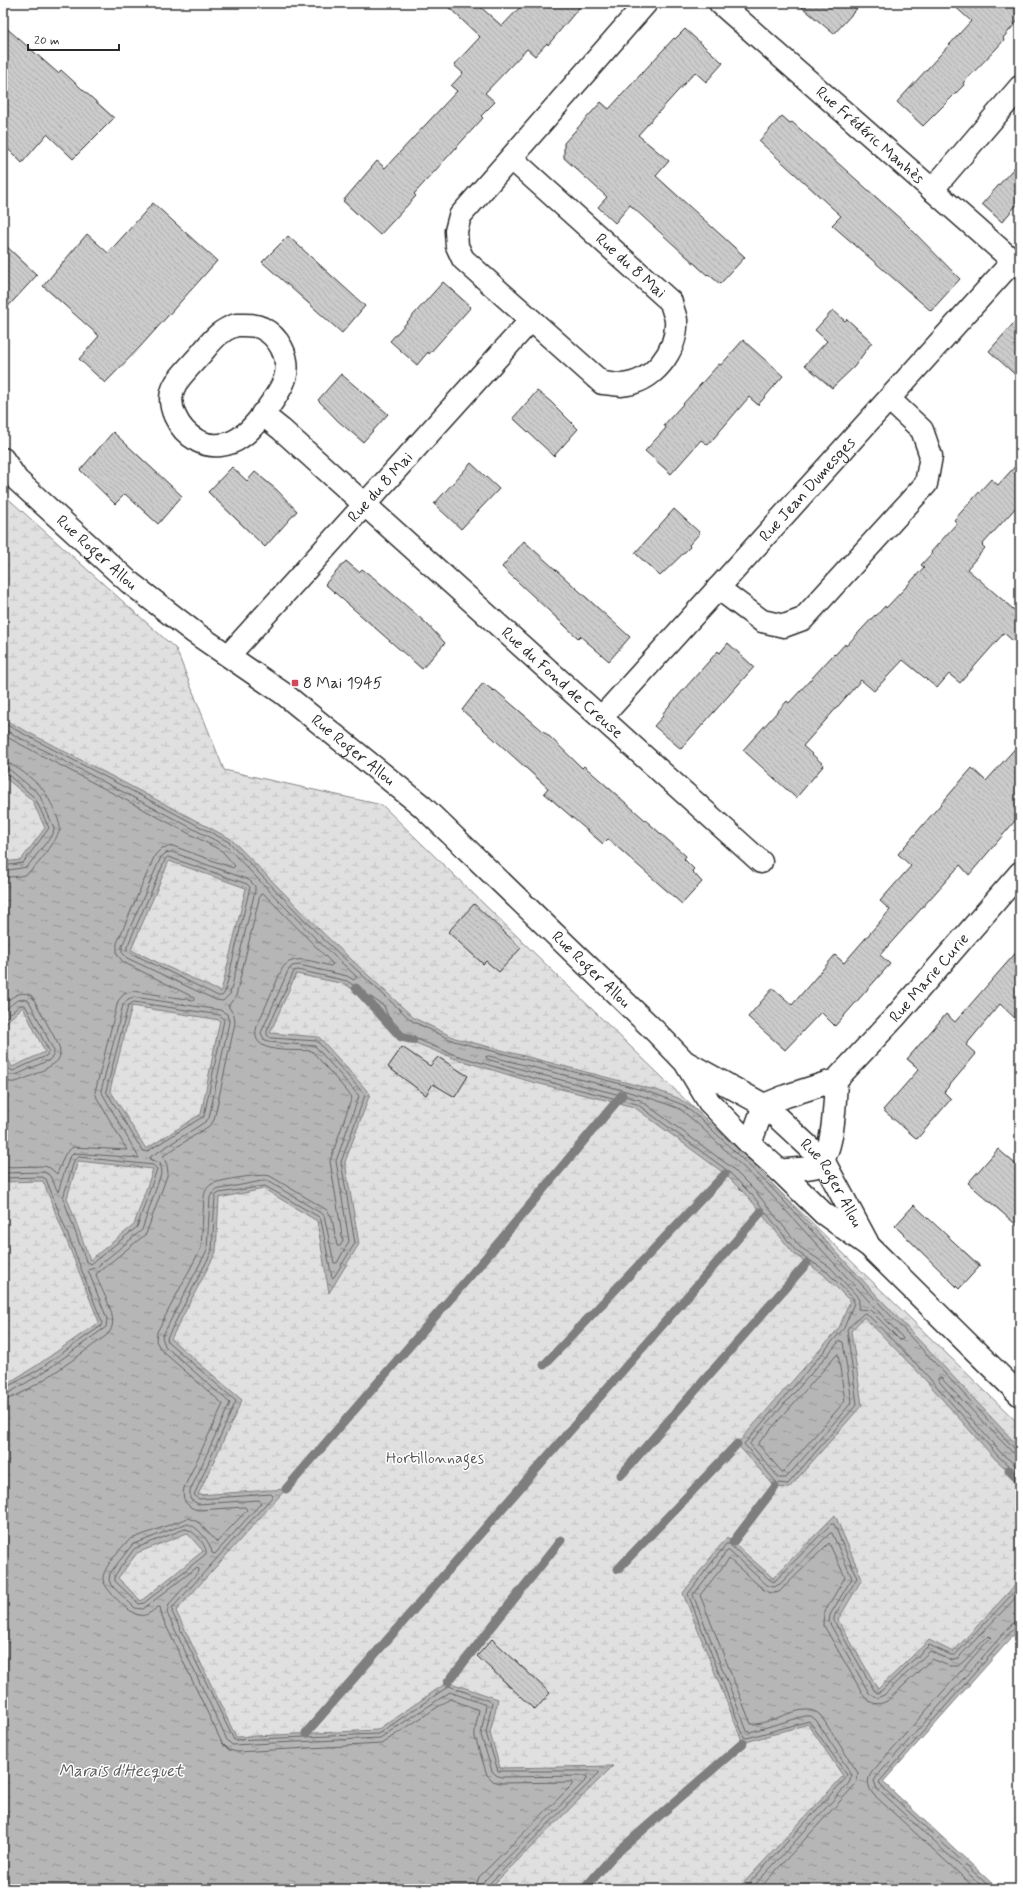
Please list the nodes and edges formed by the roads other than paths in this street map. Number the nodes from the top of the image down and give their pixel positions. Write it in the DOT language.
graph roads {
  1 [pos="646,3"];
  2 [pos="720,3"];
  3 [pos="1020,87"];
  4 [pos="511,158"];
  5 [pos="932,190"];
  6 [pos="1017,264"];
  7 [pos="531,320"];
  8 [pos="889,399"];
  9 [pos="262,414"];
  10 [pos="3,459"];
  11 [pos="364,504"];
  12 [pos="718,588"];
  13 [pos="229,655"];
  14 [pos="602,718"];
  15 [pos="761,862"];
  16 [pos="1020,873"];
  17 [pos="686,1062"];
  18 [pos="836,1080"];
  19 [pos="764,1105"];
  20 [pos="750,1144"];
  21 [pos="823,1160"];
  22 [pos="780,1171"];
  23 [pos="869,1246"];
  24 [pos="1020,1395"];
  1 -- 4 [label="street, Rue du 8 Mai"];
  2 -- 5 [label="street, Rue Frédéric Manhès"];
  3 -- 5 [label="street"];
  4 -- 7 [label="street, Rue du 8 Mai"];
  4 -- 7 [label="street, Rue du 8 Mai"];
  5 -- 6 [label="street, Rue Frédéric Manhès"];
  6 -- 8 [label="street, Rue Jean Dumesges"];
  7 -- 11 [label="street, Rue du 8 Mai"];
  8 -- 12 [label="street, Rue Jean Dumesges"];
  8 -- 12 [label="street"];
  9 -- 9 [label="street"];
  9 -- 11 [label="street, Rue du Fond de Creuse"];
  10 -- 13 [label="street, Rue Roger Allou"];
  11 -- 13 [label="street, Rue du 8 Mai"];
  11 -- 14 [label="street, Rue du Fond de Creuse"];
  12 -- 14 [label="street, Rue Jean Dumesges"];
  13 -- 17 [label="street, Rue Roger Allou"];
  14 -- 15 [label="street, Rue du Fond de Creuse"];
  16 -- 18 [label="street, Rue Marie Curie"];
  17 -- 19 [label="street, Rue Roger Allou"];
  17 -- 20 [label="street, Rue Roger Allou"];
  18 -- 19 [label="street"];
  18 -- 21 [label="street"];
  19 -- 20 [label="street"];
  19 -- 21 [label="street, Rue Roger Allou"];
  20 -- 22 [label="street, Rue Roger Allou"];
  21 -- 22 [label="street"];
  21 -- 23 [label="street, Rue Roger Allou"];
  22 -- 23 [label="street, Rue Roger Allou"];
  23 -- 24 [label="street, Rue Roger Allou"];
}
